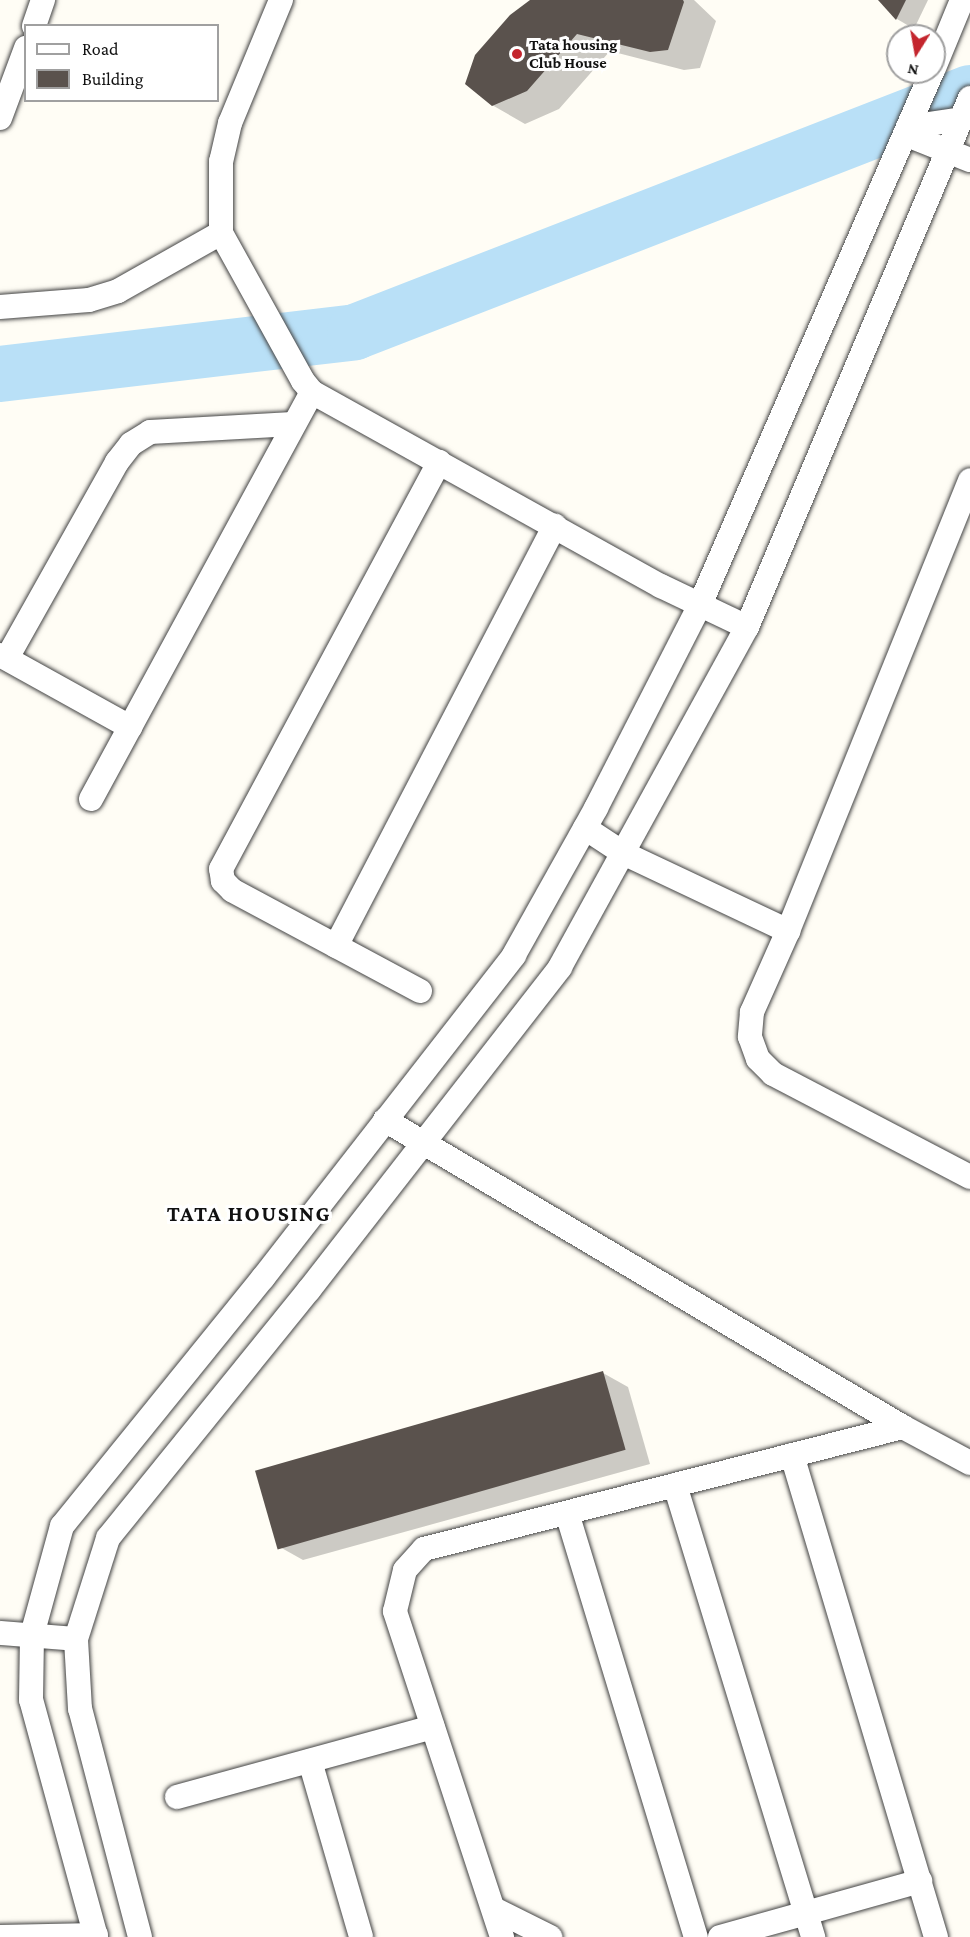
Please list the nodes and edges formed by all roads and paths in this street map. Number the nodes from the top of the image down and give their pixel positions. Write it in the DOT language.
graph roads {
  1 [pos="43,0"];
  2 [pos="281,0"];
  3 [pos="962,0"];
  4 [pos="35,24"];
  5 [pos="946,39"];
  6 [pos="24,53"];
  7 [pos="927,84"];
  8 [pos="967,109"];
  9 [pos="0,118"];
  10 [pos="909,127"];
  11 [pos="948,150"];
  12 [pos="970,160"];
  13 [pos="221,233"];
  14 [pos="0,307"];
  15 [pos="305,382"];
  16 [pos="294,424"];
  17 [pos="439,462"];
  18 [pos="970,482"];
  19 [pos="555,526"];
  20 [pos="699,607"];
  21 [pos="747,627"];
  22 [pos="3,657"];
  23 [pos="130,727"];
  24 [pos="91,800"];
  25 [pos="585,828"];
  26 [pos="623,853"];
  27 [pos="788,932"];
  28 [pos="336,946"];
  29 [pos="420,991"];
  30 [pos="386,1120"];
  31 [pos="423,1143"];
  32 [pos="970,1176"];
  33 [pos="903,1427"];
  34 [pos="792,1455"];
  35 [pos="970,1463"];
  36 [pos="675,1485"];
  37 [pos="567,1513"];
  38 [pos="0,1633"];
  39 [pos="32,1635"];
  40 [pos="76,1639"];
  41 [pos="433,1727"];
  42 [pos="310,1761"];
  43 [pos="177,1797"];
  44 [pos="920,1881"];
  45 [pos="494,1909"];
  46 [pos="806,1913"];
  47 [pos="96,1936"];
  48 [pos="0,1937"];
  49 [pos="140,1937"];
  50 [pos="361,1937"];
  51 [pos="502,1937"];
  52 [pos="550,1937"];
  53 [pos="696,1937"];
  54 [pos="720,1937"];
  55 [pos="813,1937"];
  56 [pos="936,1937"];
  1 -- 4 [label="street"];
  2 -- 13 [label="street"];
  3 -- 5 [label="street"];
  6 -- 9 [label="street"];
  7 -- 10 [label="street"];
  8 -- 10 [label="street"];
  8 -- 11 [label="street"];
  10 -- 11 [label="street"];
  10 -- 20 [label="street"];
  11 -- 12 [label="street"];
  11 -- 21 [label="street"];
  13 -- 14 [label="street"];
  13 -- 15 [label="street"];
  15 -- 16 [label="street"];
  15 -- 17 [label="street"];
  16 -- 22 [label="street"];
  16 -- 23 [label="street"];
  17 -- 19 [label="street"];
  17 -- 28 [label="street"];
  18 -- 27 [label="street"];
  19 -- 20 [label="street"];
  19 -- 28 [label="street"];
  20 -- 21 [label="street"];
  20 -- 25 [label="street"];
  21 -- 26 [label="street"];
  22 -- 23 [label="street"];
  23 -- 24 [label="street"];
  25 -- 26 [label="street"];
  25 -- 30 [label="street"];
  26 -- 27 [label="street"];
  26 -- 31 [label="street"];
  27 -- 32 [label="street"];
  28 -- 29 [label="street"];
  30 -- 31 [label="street"];
  30 -- 39 [label="street"];
  31 -- 33 [label="street"];
  31 -- 40 [label="street"];
  33 -- 34 [label="street"];
  33 -- 35 [label="street"];
  34 -- 36 [label="street"];
  34 -- 44 [label="street"];
  36 -- 37 [label="street"];
  36 -- 46 [label="street"];
  37 -- 41 [label="street"];
  37 -- 53 [label="street"];
  38 -- 39 [label="street"];
  39 -- 40 [label="street"];
  39 -- 47 [label="street"];
  40 -- 49 [label="street"];
  41 -- 42 [label="street"];
  41 -- 45 [label="street"];
  42 -- 43 [label="street"];
  42 -- 50 [label="street"];
  44 -- 46 [label="street"];
  44 -- 56 [label="street"];
  45 -- 51 [label="street"];
  45 -- 52 [label="street"];
  46 -- 54 [label="street"];
  46 -- 55 [label="street"];
  47 -- 48 [label="street"];
}
